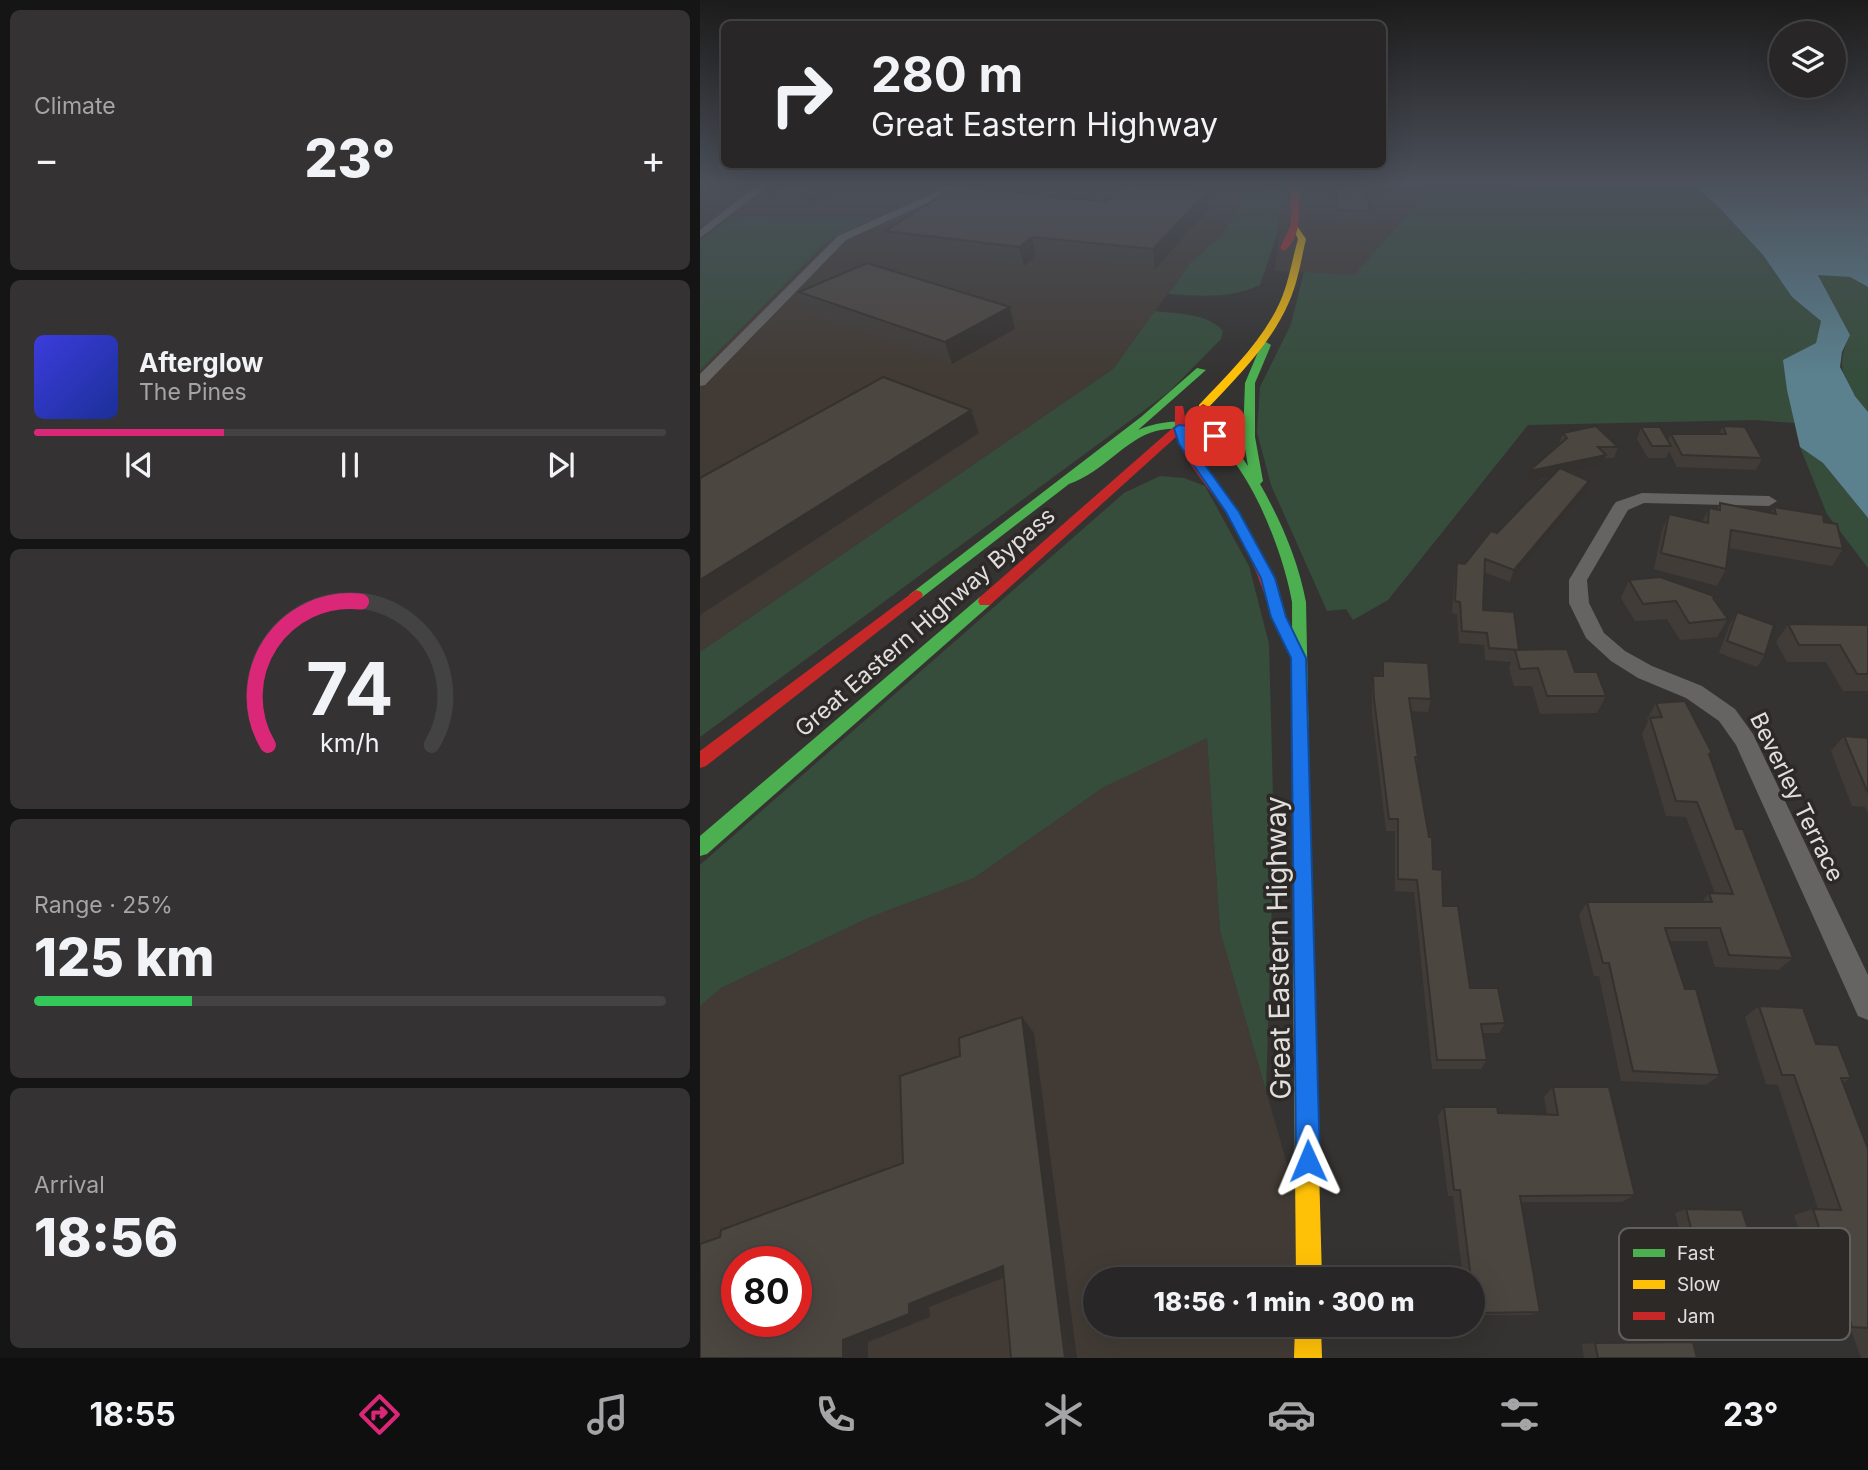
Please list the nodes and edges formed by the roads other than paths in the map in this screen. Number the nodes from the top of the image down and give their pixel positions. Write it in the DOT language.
graph roads {
  1 [pos="834,246"];
  2 [pos="1285,246"];
  3 [pos="1300,246"];
  4 [pos="1278,262"];
  5 [pos="1275,320"];
  6 [pos="700,382"];
  7 [pos="1179,428"];
  8 [pos="1206,474"];
  9 [pos="1126,477"];
  10 [pos="1065,481"];
  11 [pos="1260,495"];
  12 [pos="1769,501"];
  13 [pos="1298,658"];
  14 [pos="700,761"];
  15 [pos="700,848"];
  16 [pos="1868,1006"];
  17 [pos="1309,1267"];
  18 [pos="1308,1337"];
  19 [pos="1308,1358"];
  1 -- 6 [label="street"];
  2 -- 4 [label="highway"];
  3 -- 5 [label="highway"];
  5 -- 7 [label="highway"];
  5 -- 11 [label="highway"];
  7 -- 8 [label="highway, Great Eastern Highway"];
  7 -- 9 [label="highway, Great Eastern Highway Bypass"];
  7 -- 10 [label="highway, Great Eastern Highway"];
  7 -- 10 [label="highway, Great Eastern Highway Bypass"];
  7 -- 11 [label="highway, Great Eastern Highway"];
  8 -- 9 [label="highway"];
  8 -- 13 [label="highway, Great Eastern Highway"];
  9 -- 15 [label="highway, Great Eastern Highway Bypass"];
  10 -- 14 [label="highway, Great Eastern Highway Bypass"];
  11 -- 13 [label="highway, Great Eastern Highway"];
  12 -- 16 [label="street, Beverley Terrace"];
  13 -- 17 [label="highway, Great Eastern Highway"];
  18 -- 19 [label="highway"];
}
